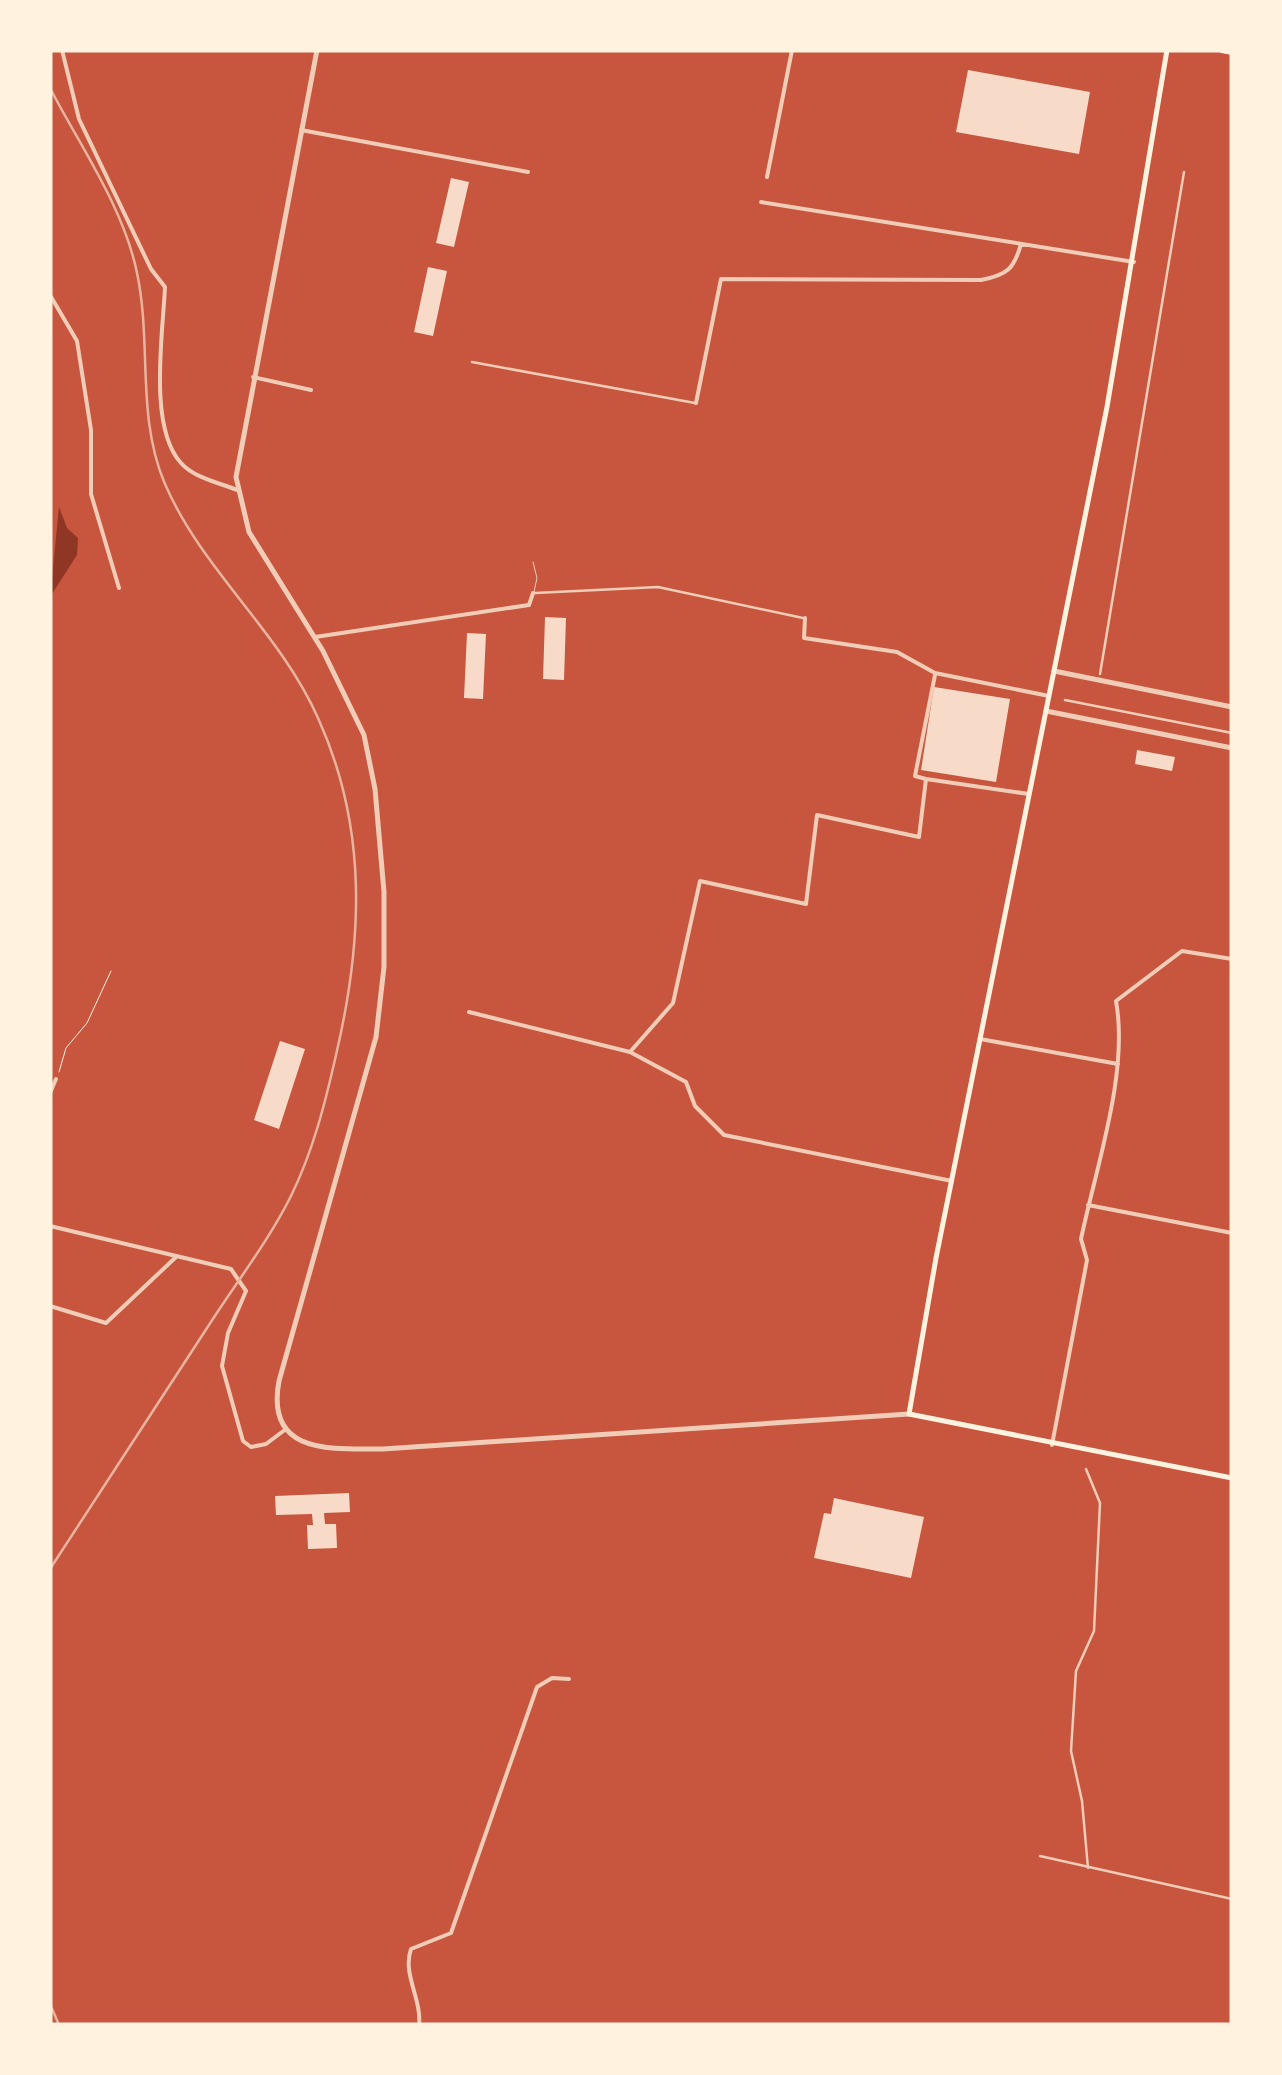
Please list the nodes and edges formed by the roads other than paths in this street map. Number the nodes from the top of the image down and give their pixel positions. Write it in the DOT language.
graph roads {
  1 [pos="62,50"];
  2 [pos="317,50"];
  3 [pos="792,50"];
  4 [pos="1167,50"];
  5 [pos="1222,50"];
  6 [pos="1232,52"];
  7 [pos="301,130"];
  8 [pos="528,172"];
  9 [pos="1184,172"];
  10 [pos="767,178"];
  11 [pos="762,202"];
  12 [pos="1021,244"];
  13 [pos="1134,262"];
  14 [pos="50,295"];
  15 [pos="472,362"];
  16 [pos="253,376"];
  17 [pos="311,390"];
  18 [pos="696,403"];
  19 [pos="238,490"];
  20 [pos="533,562"];
  21 [pos="118,588"];
  22 [pos="533,593"];
  23 [pos="805,618"];
  24 [pos="315,637"];
  25 [pos="1054,671"];
  26 [pos="935,672"];
  27 [pos="1100,674"];
  28 [pos="1049,696"];
  29 [pos="1065,700"];
  30 [pos="1232,707"];
  31 [pos="1046,711"];
  32 [pos="1232,733"];
  33 [pos="1232,748"];
  34 [pos="926,779"];
  35 [pos="1029,794"];
  36 [pos="1232,960"];
  37 [pos="469,1012"];
  38 [pos="980,1039"];
  39 [pos="630,1052"];
  40 [pos="1118,1064"];
  41 [pos="56,1080"];
  42 [pos="50,1093"];
  43 [pos="952,1181"];
  44 [pos="1088,1205"];
  45 [pos="50,1226"];
  46 [pos="1232,1233"];
  47 [pos="176,1257"];
  48 [pos="50,1306"];
  49 [pos="909,1414"];
  50 [pos="286,1430"];
  51 [pos="1052,1445"];
  52 [pos="1086,1469"];
  53 [pos="1232,1478"];
  54 [pos="569,1679"];
  55 [pos="1040,1856"];
  56 [pos="1088,1868"];
  57 [pos="1232,1899"];
  58 [pos="419,2025"];
  1 -- 19 [label="street"];
  2 -- 7 [label="street"];
  3 -- 10 [label="street"];
  4 -- 13 [label="main road"];
  5 -- 6 [label="main road"];
  7 -- 8 [label="street"];
  7 -- 16 [label="street"];
  9 -- 27 [label="street"];
  11 -- 12 [label="street"];
  12 -- 13 [label="street"];
  12 -- 18 [label="street"];
  13 -- 25 [label="main road"];
  14 -- 21 [label="street"];
  15 -- 18 [label="street"];
  16 -- 17 [label="street"];
  16 -- 19 [label="street"];
  19 -- 24 [label="street"];
  20 -- 22 [label="lane"];
  22 -- 23 [label="street"];
  22 -- 24 [label="street"];
  23 -- 26 [label="street"];
  24 -- 50 [label="street"];
  25 -- 28 [label="main road"];
  25 -- 30 [label="street"];
  26 -- 28 [label="street"];
  26 -- 34 [label="street"];
  28 -- 31 [label="main road"];
  29 -- 32 [label="street"];
  31 -- 33 [label="street"];
  31 -- 35 [label="main road"];
  34 -- 35 [label="street"];
  34 -- 39 [label="street"];
  35 -- 38 [label="main road"];
  36 -- 40 [label="street"];
  37 -- 39 [label="street"];
  38 -- 40 [label="street"];
  38 -- 43 [label="main road"];
  39 -- 43 [label="street"];
  40 -- 44 [label="street"];
  41 -- 42 [label="street"];
  43 -- 49 [label="main road"];
  44 -- 46 [label="street"];
  44 -- 51 [label="street"];
  45 -- 47 [label="street"];
  47 -- 48 [label="street"];
  47 -- 50 [label="street"];
  49 -- 50 [label="street"];
  49 -- 51 [label="main road"];
  51 -- 53 [label="main road"];
  52 -- 56 [label="street"];
  54 -- 58 [label="street"];
  55 -- 56 [label="street"];
  56 -- 57 [label="street"];
}
